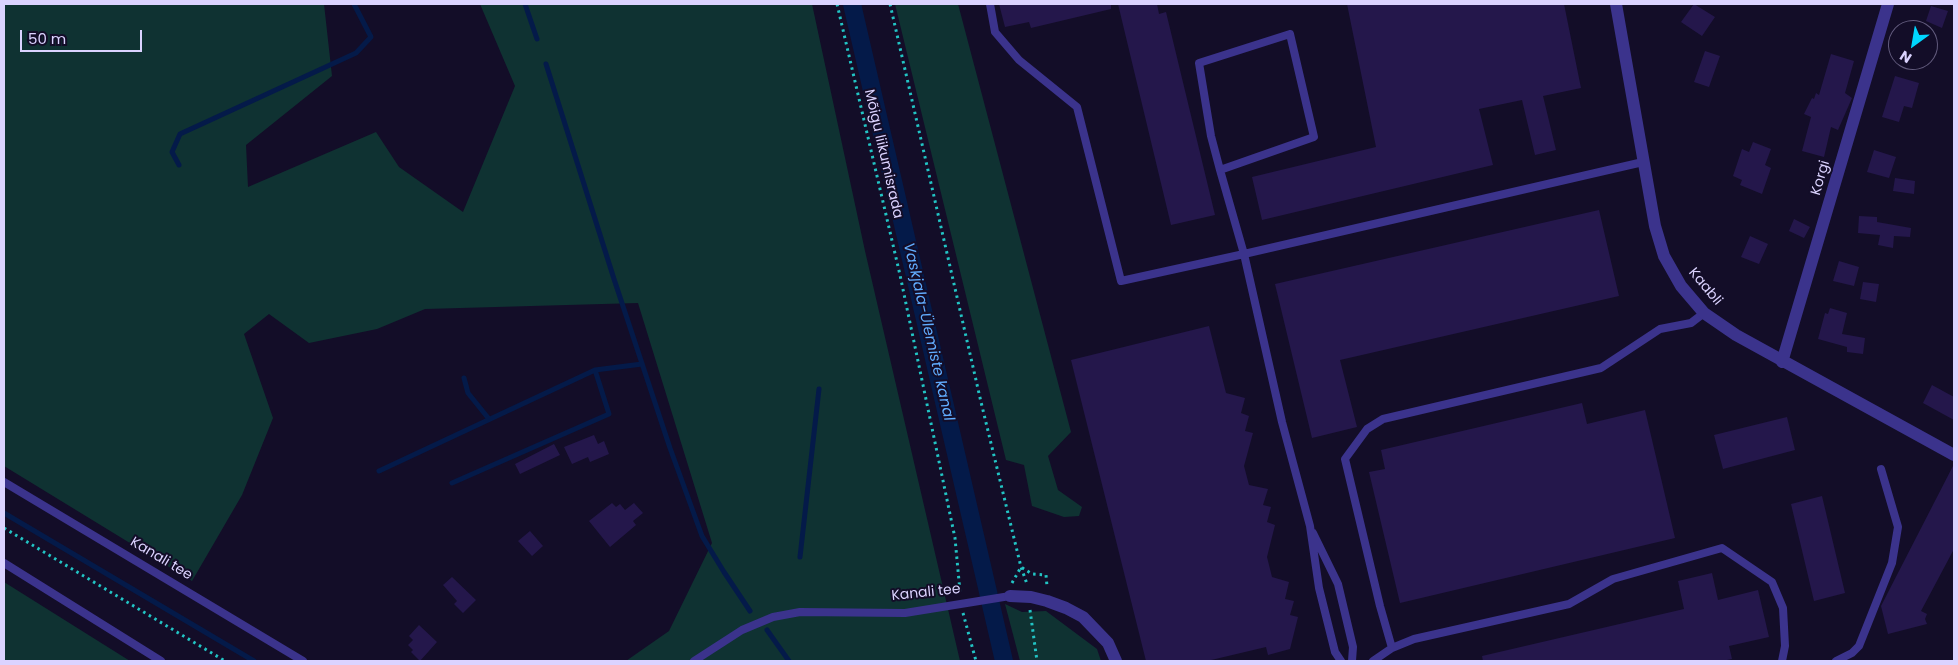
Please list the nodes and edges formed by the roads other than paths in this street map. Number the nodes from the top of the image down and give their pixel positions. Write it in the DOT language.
graph roads {
  1 [pos="990,4"];
  2 [pos="1616,4"];
  3 [pos="1888,4"];
  4 [pos="1643,162"];
  5 [pos="1220,170"];
  6 [pos="1244,254"];
  7 [pos="1704,313"];
  8 [pos="1782,362"];
  9 [pos="1954,455"];
  10 [pos="1881,470"];
  11 [pos="4,482"];
  12 [pos="1310,526"];
  13 [pos="4,563"];
  14 [pos="1010,596"];
  15 [pos="1392,648"];
  16 [pos="161,661"];
  17 [pos="303,661"];
  18 [pos="694,661"];
  19 [pos="1116,661"];
  20 [pos="1341,661"];
  21 [pos="1352,661"];
  22 [pos="1373,661"];
  23 [pos="1782,661"];
  24 [pos="1836,661"];
  1 -- 6 [label="lane"];
  2 -- 4 [label="street, Kaabli"];
  3 -- 8 [label="street, Korgi"];
  4 -- 6 [label="lane"];
  4 -- 7 [label="street, Kaabli"];
  5 -- 5 [label="lane"];
  5 -- 6 [label="lane"];
  6 -- 12 [label="lane"];
  7 -- 8 [label="street, Kaabli"];
  7 -- 15 [label="lane"];
  8 -- 9 [label="street, Kaabli"];
  10 -- 24 [label="lane"];
  11 -- 17 [label="lane, Kanali tee"];
  12 -- 20 [label="lane"];
  12 -- 21 [label="lane"];
  13 -- 16 [label="lane"];
  14 -- 18 [label="lane, Kanali tee"];
  14 -- 19 [label="street, Kanali tee"];
  15 -- 22 [label="lane"];
  15 -- 23 [label="lane"];
}
